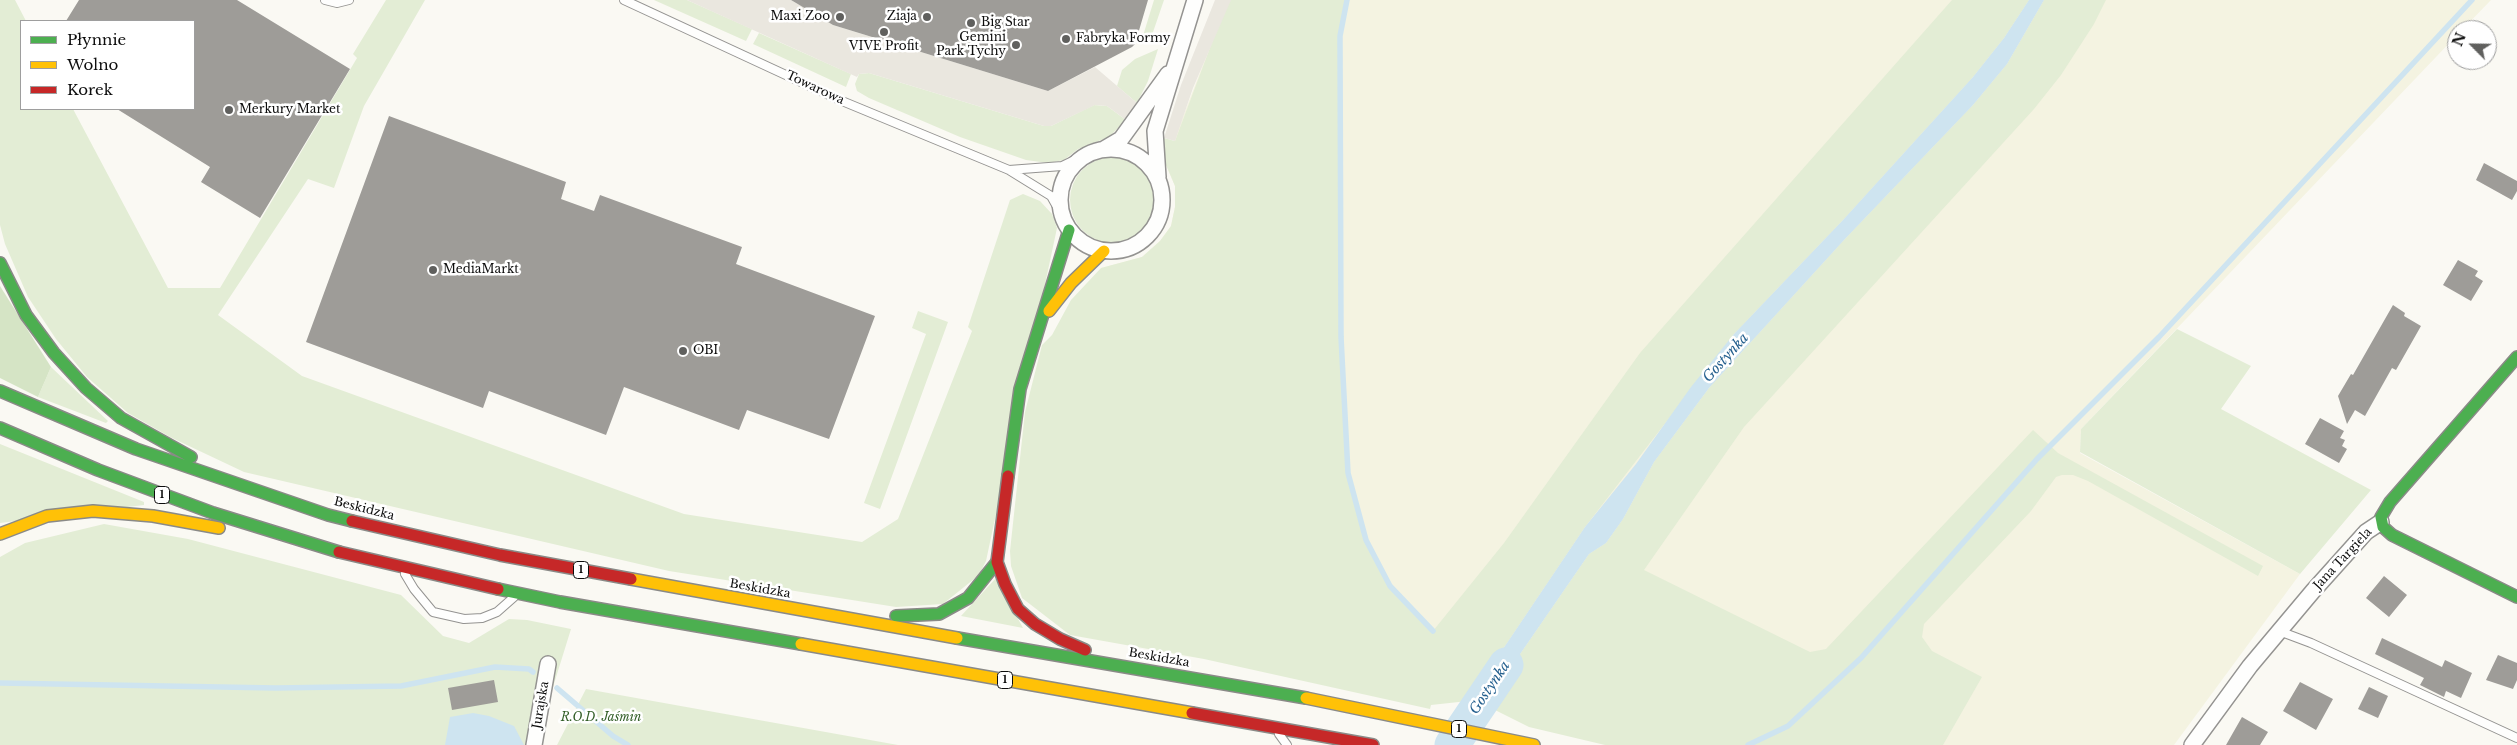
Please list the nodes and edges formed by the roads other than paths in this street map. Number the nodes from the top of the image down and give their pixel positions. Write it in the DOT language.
graph roads {
  1 [pos="325,0"];
  2 [pos="350,0"];
  3 [pos="624,0"];
  4 [pos="1195,0"];
  5 [pos="1176,63"];
  6 [pos="1104,149"];
  7 [pos="1087,154"];
  8 [pos="1009,170"];
  9 [pos="1159,181"];
  10 [pos="1060,212"];
  11 [pos="1069,230"];
  12 [pos="1104,251"];
  13 [pos="0,263"];
  14 [pos="1041,321"];
  15 [pos="2517,357"];
  16 [pos="0,391"];
  17 [pos="0,428"];
  18 [pos="238,486"];
  19 [pos="2381,522"];
  20 [pos="0,534"];
  21 [pos="329,550"];
  22 [pos="997,562"];
  23 [pos="402,568"];
  24 [pos="517,594"];
  25 [pos="2517,597"];
  26 [pos="853,620"];
  27 [pos="2279,631"];
  28 [pos="548,664"];
  29 [pos="1120,665"];
  30 [pos="1274,726"];
  31 [pos="2517,738"];
  32 [pos="534,745"];
  33 [pos="1287,745"];
  34 [pos="1370,745"];
  35 [pos="1534,745"];
  36 [pos="2192,745"];
  1 -- 2 [label="lane"];
  3 -- 8 [label="lane, Towarowa"];
  4 -- 5 [label="street"];
  5 -- 6 [label="street"];
  5 -- 9 [label="street"];
  6 -- 7 [label="street"];
  6 -- 9 [label="street"];
  7 -- 8 [label="lane, Towarowa"];
  7 -- 10 [label="street"];
  8 -- 10 [label="lane, Towarowa"];
  9 -- 12 [label="street"];
  10 -- 11 [label="street"];
  11 -- 12 [label="street"];
  11 -- 14 [label="main road"];
  12 -- 14 [label="main road"];
  13 -- 18 [label="main road"];
  14 -- 22 [label="main road"];
  15 -- 19 [label="main road, Jana Targiela"];
  16 -- 18 [label="main road, Beskidzka / 1"];
  17 -- 21 [label="main road, 1"];
  18 -- 26 [label="main road, Beskidzka / 1"];
  19 -- 25 [label="main road"];
  19 -- 27 [label="street, Jana Targiela"];
  20 -- 21 [label="main road"];
  21 -- 23 [label="main road, 1"];
  22 -- 26 [label="main road"];
  22 -- 29 [label="main road"];
  23 -- 24 [label="main road, 1"];
  23 -- 24 [label="lane"];
  24 -- 30 [label="main road, 1"];
  26 -- 29 [label="main road, Beskidzka / 1"];
  27 -- 31 [label="lane"];
  27 -- 36 [label="street, Jana Targiela"];
  28 -- 32 [label="street, Jurajska"];
  29 -- 35 [label="main road, Beskidzka / 1"];
  30 -- 33 [label="lane"];
  30 -- 34 [label="main road, 1"];
}
